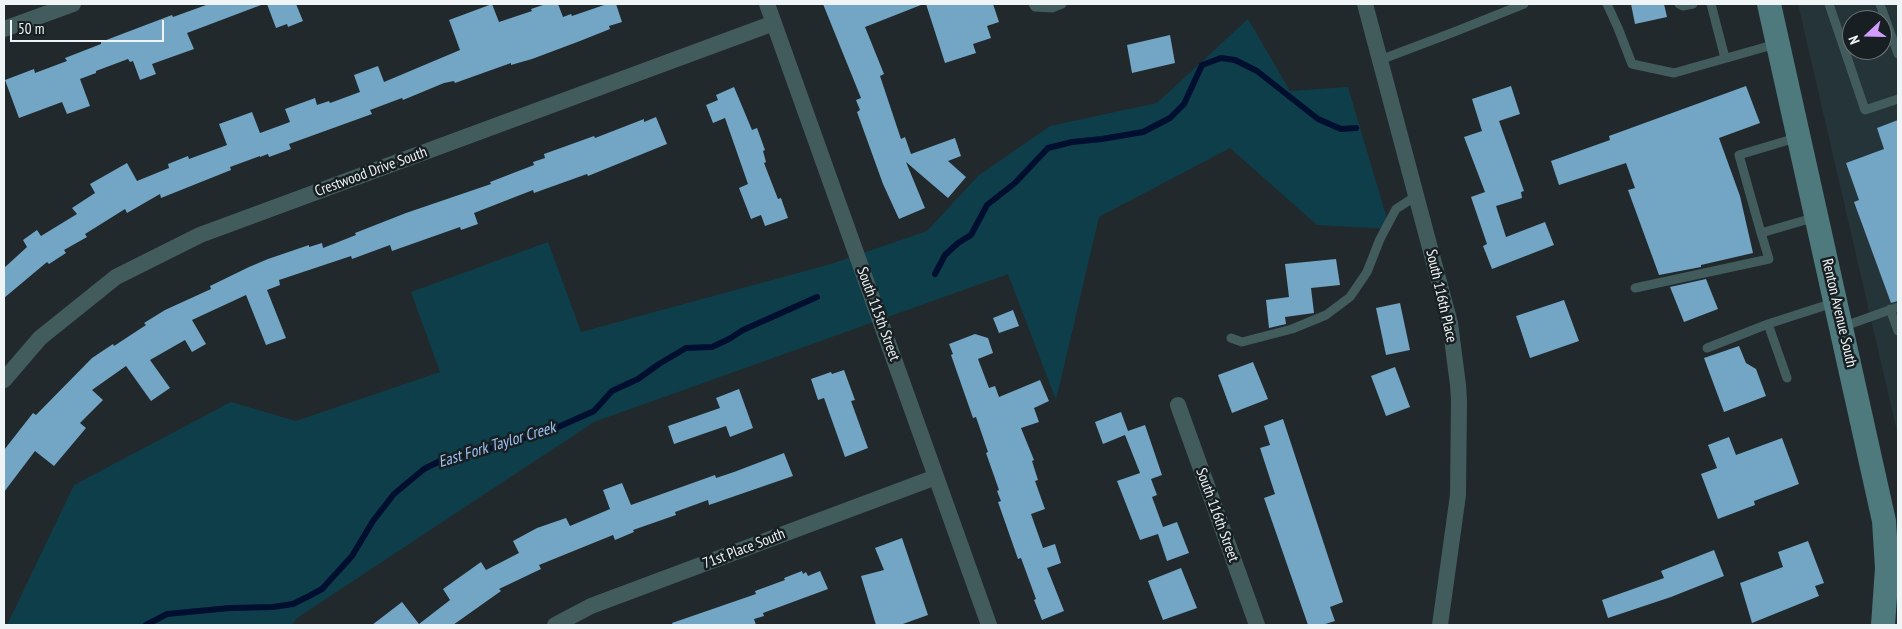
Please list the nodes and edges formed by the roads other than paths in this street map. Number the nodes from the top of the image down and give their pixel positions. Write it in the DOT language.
graph roads {
  1 [pos="73,4"];
  2 [pos="767,4"];
  3 [pos="1034,4"];
  4 [pos="1062,4"];
  5 [pos="1364,4"];
  6 [pos="1524,4"];
  7 [pos="1606,4"];
  8 [pos="1679,4"];
  9 [pos="1692,4"];
  10 [pos="1711,4"];
  11 [pos="1769,4"];
  12 [pos="1829,4"];
  13 [pos="1880,4"];
  14 [pos="774,23"];
  15 [pos="4,29"];
  16 [pos="1778,43"];
  17 [pos="1898,54"];
  18 [pos="1726,58"];
  19 [pos="1380,60"];
  20 [pos="1898,99"];
  21 [pos="1799,137"];
  22 [pos="1416,196"];
  23 [pos="1817,216"];
  24 [pos="1761,232"];
  25 [pos="1635,288"];
  26 [pos="1836,302"];
  27 [pos="1894,308"];
  28 [pos="1768,324"];
  29 [pos="1842,327"];
  30 [pos="1898,331"];
  31 [pos="1231,338"];
  32 [pos="1707,348"];
  33 [pos="1787,378"];
  34 [pos="4,380"];
  35 [pos="1178,405"];
  36 [pos="936,477"];
  37 [pos="555,625"];
  38 [pos="988,625"];
  39 [pos="1257,625"];
  40 [pos="1440,625"];
  41 [pos="1883,625"];
  1 -- 15 [label="street"];
  2 -- 14 [label="street, South 115th Street"];
  3 -- 4 [label="lane"];
  5 -- 19 [label="street, South 116th Place"];
  6 -- 19 [label="lane"];
  7 -- 18 [label="lane"];
  8 -- 9 [label="lane"];
  10 -- 18 [label="lane"];
  11 -- 16 [label="main road, Renton Avenue South"];
  12 -- 20 [label="lane"];
  13 -- 17 [label="lane"];
  14 -- 34 [label="street, Crestwood Drive South"];
  14 -- 36 [label="street, South 115th Street"];
  16 -- 18 [label="lane"];
  16 -- 21 [label="main road, Renton Avenue South"];
  19 -- 22 [label="street, South 116th Place"];
  21 -- 23 [label="main road, Renton Avenue South"];
  21 -- 24 [label="lane"];
  22 -- 31 [label="lane"];
  22 -- 40 [label="street, South 116th Place"];
  23 -- 24 [label="lane"];
  23 -- 26 [label="main road, Renton Avenue South"];
  24 -- 25 [label="lane"];
  26 -- 28 [label="lane"];
  26 -- 29 [label="main road, Renton Avenue South"];
  27 -- 29 [label="lane"];
  27 -- 30 [label="lane"];
  28 -- 32 [label="lane"];
  28 -- 33 [label="lane"];
  29 -- 41 [label="main road, Renton Avenue South"];
  35 -- 39 [label="street, South 116th Street"];
  36 -- 37 [label="street, 71st Place South"];
  36 -- 38 [label="street, South 115th Street"];
}
